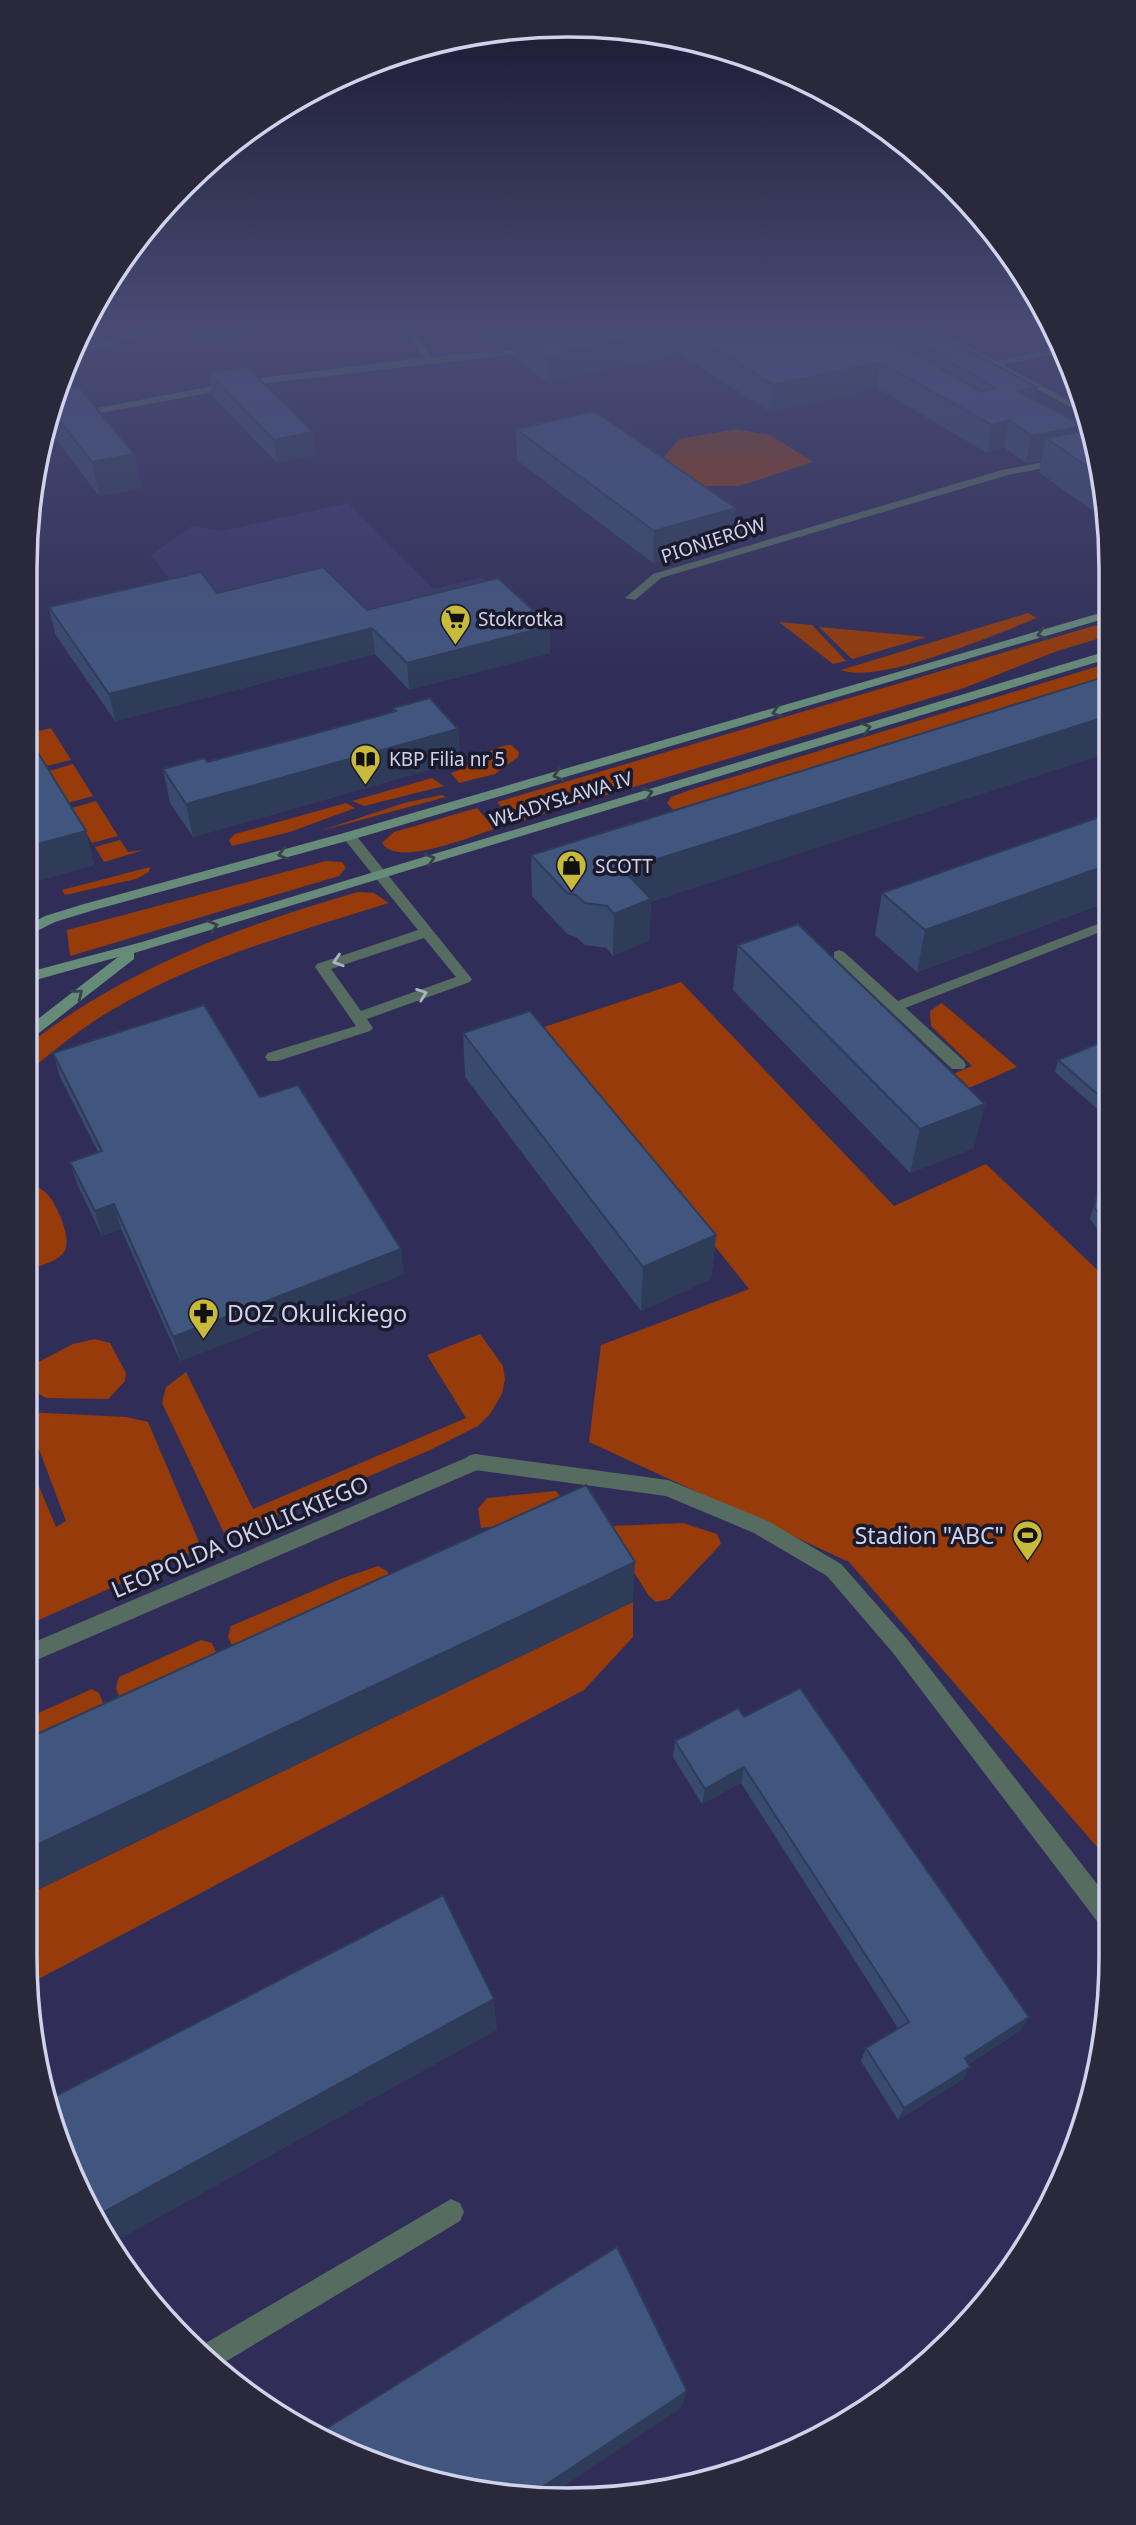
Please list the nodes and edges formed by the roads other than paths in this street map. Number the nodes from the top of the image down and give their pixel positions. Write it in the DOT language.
graph roads {
  1 [pos="1070,460"];
  2 [pos="631,598"];
  3 [pos="1099,616"];
  4 [pos="1099,657"];
  5 [pos="349,836"];
  6 [pos="378,876"];
  7 [pos="37,918"];
  8 [pos="50,919"];
  9 [pos="37,926"];
  10 [pos="1099,928"];
  11 [pos="426,932"];
  12 [pos="147,946"];
  13 [pos="839,955"];
  14 [pos="37,975"];
  15 [pos="895,1007"];
  16 [pos="358,1017"];
  17 [pos="37,1026"];
  18 [pos="273,1057"];
  19 [pos="958,1065"];
  20 [pos="37,1650"];
  21 [pos="1099,1905"];
  22 [pos="451,2212"];
  23 [pos="214,2353"];
  1 -- 2 [label="street, PIONIERÓW"];
  3 -- 5 [label="street, WŁADYSŁAWA IV, one-way"];
  6 -- 4 [label="street, WŁADYSŁAWA IV, one-way"];
  5 -- 6 [label="street"];
  5 -- 8 [label="street, WŁADYSŁAWA IV, one-way"];
  6 -- 11 [label="street"];
  12 -- 6 [label="street, WŁADYSŁAWA IV, one-way"];
  7 -- 8 [label="street"];
  8 -- 9 [label="street, WŁADYSŁAWA IV"];
  10 -- 15 [label="street"];
  11 -- 16 [label="street, one-way"];
  16 -- 11 [label="street, one-way"];
  12 -- 14 [label="street, WŁADYSŁAWA IV"];
  17 -- 12 [label="street, one-way"];
  13 -- 15 [label="street"];
  15 -- 19 [label="street"];
  16 -- 18 [label="street"];
  20 -- 21 [label="street, LEOPOLDA OKULICKIEGO"];
  22 -- 23 [label="street"];
}
